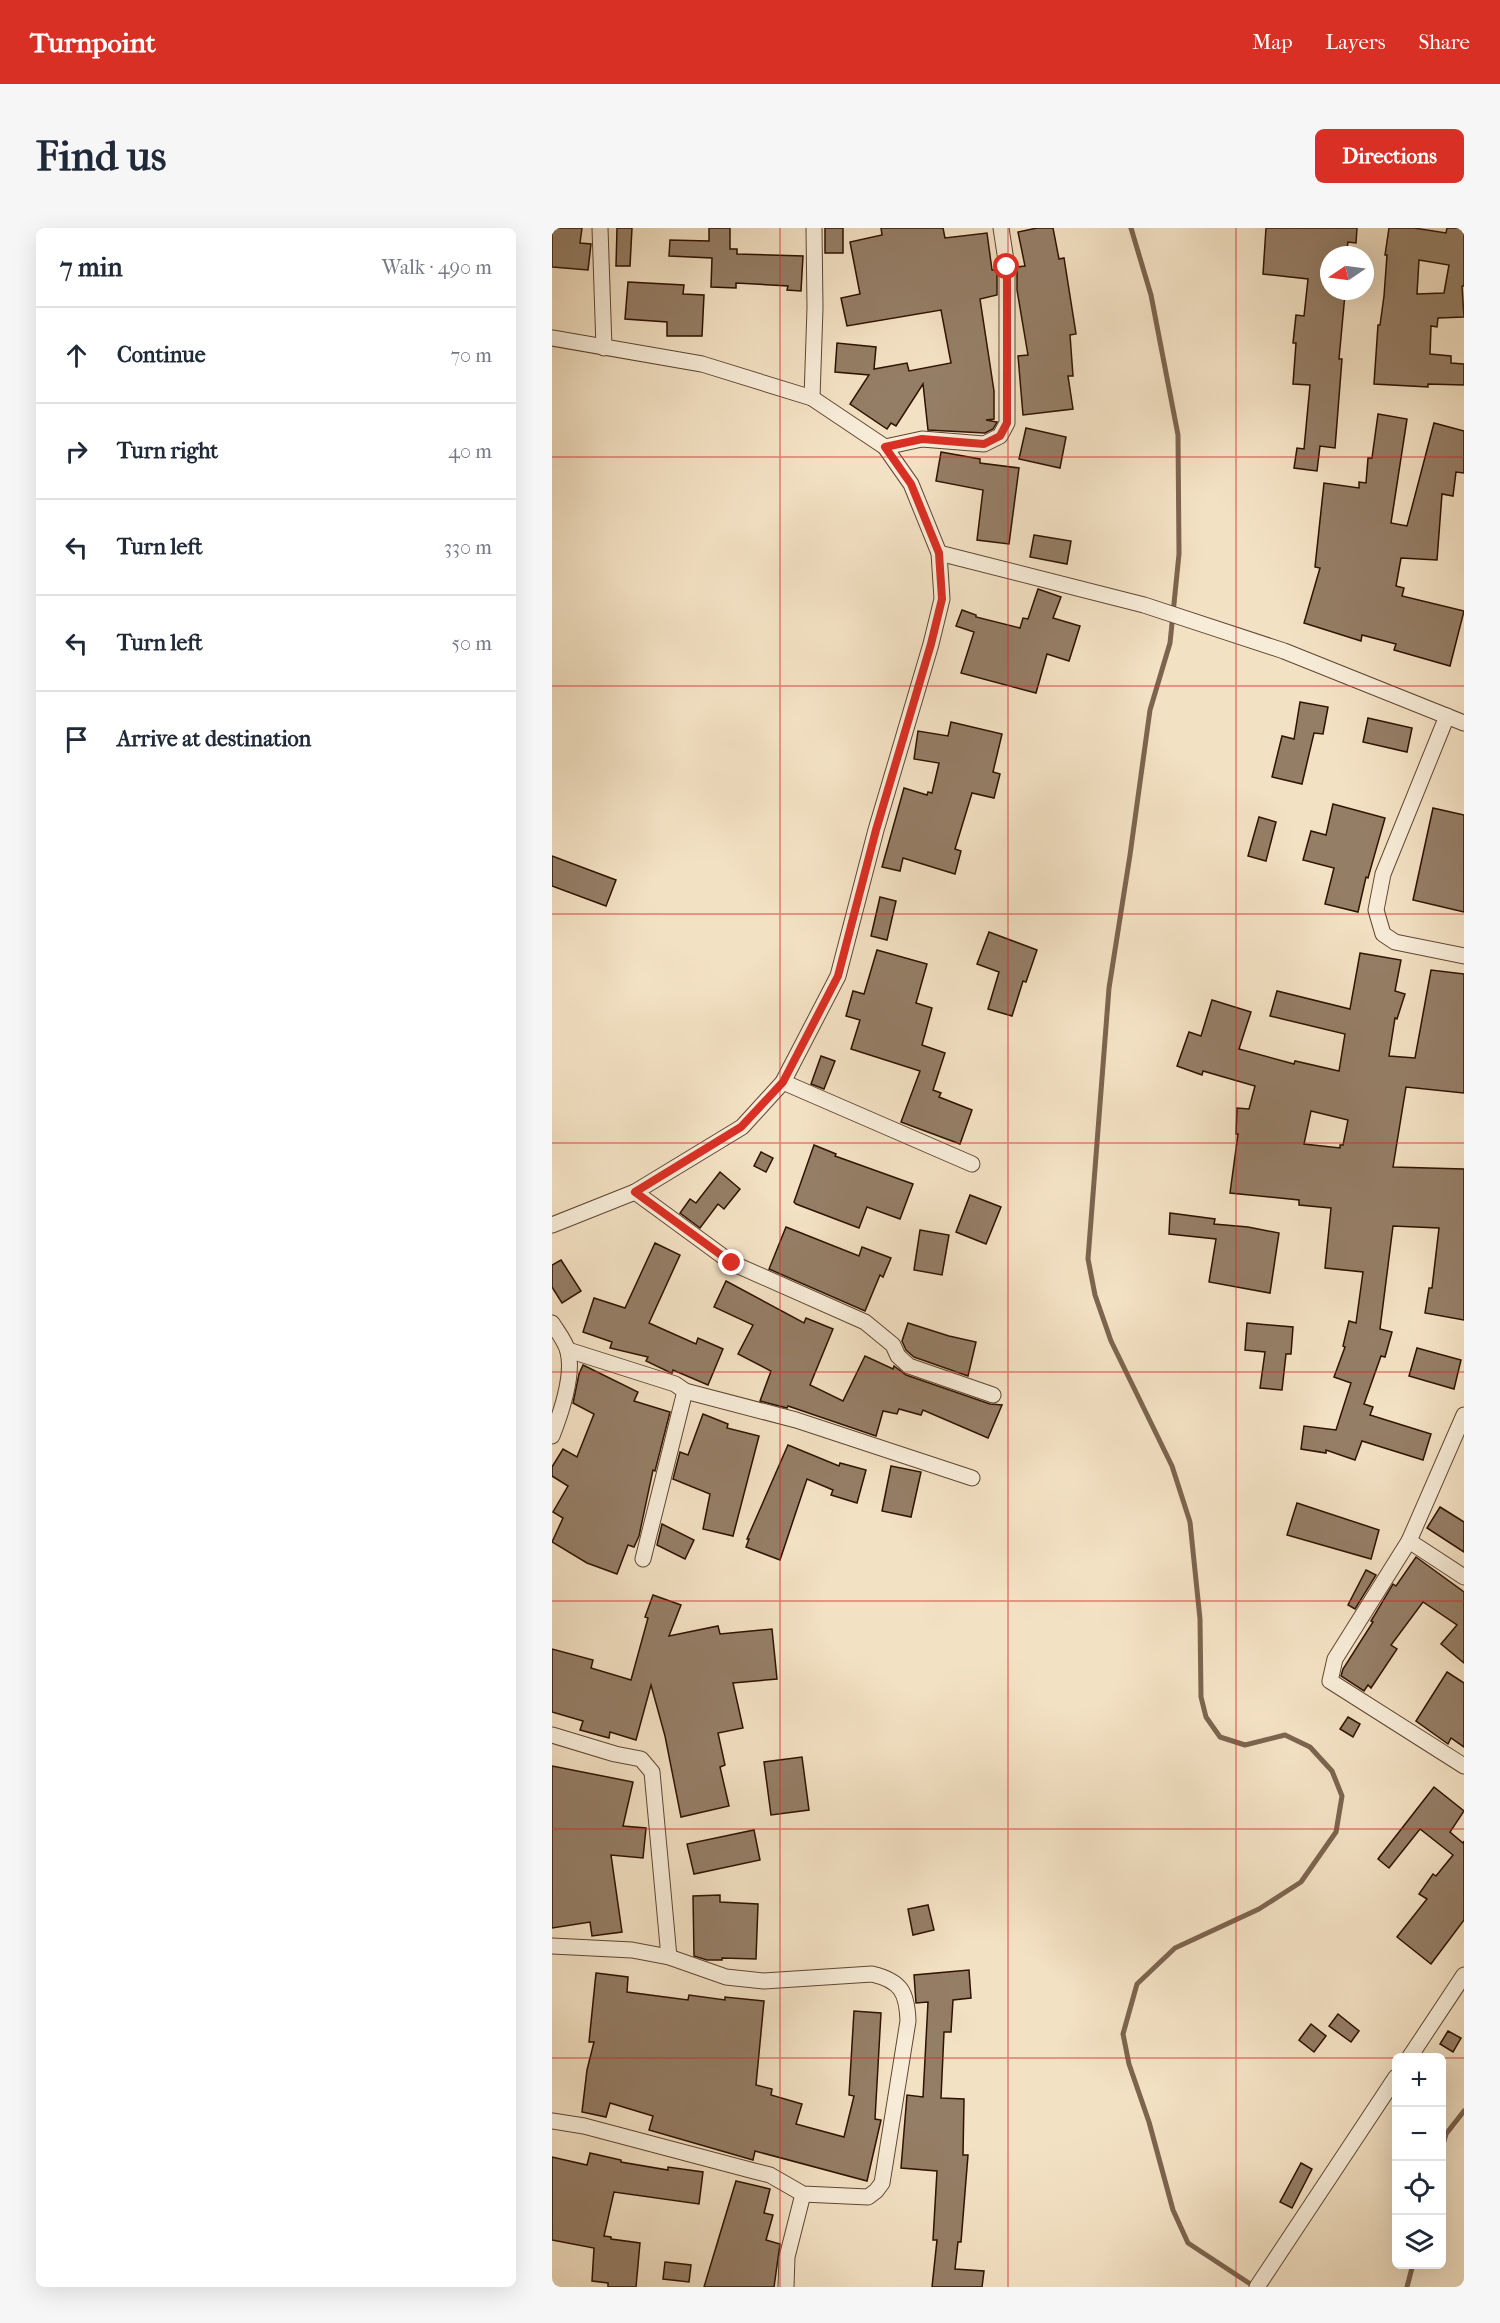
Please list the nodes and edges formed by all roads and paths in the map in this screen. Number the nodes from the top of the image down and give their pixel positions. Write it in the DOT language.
graph roads {
  1 [pos="600,228"];
  2 [pos="814,228"];
  3 [pos="1001,228"];
  4 [pos="552,338"];
  5 [pos="604,348"];
  6 [pos="812,398"];
  7 [pos="885,447"];
  8 [pos="939,553"];
  9 [pos="1447,716"];
  10 [pos="1464,723"];
  11 [pos="1464,956"];
  12 [pos="783,1082"];
  13 [pos="972,1164"];
  14 [pos="635,1192"];
  15 [pos="552,1225"];
  16 [pos="552,1323"];
  17 [pos="568,1350"];
  18 [pos="685,1391"];
  19 [pos="993,1395"];
  20 [pos="1464,1415"];
  21 [pos="552,1436"];
  22 [pos="972,1478"];
  23 [pos="1409,1541"];
  24 [pos="643,1559"];
  25 [pos="1464,1577"];
  26 [pos="552,1735"];
  27 [pos="1464,1766"];
  28 [pos="552,1946"];
  29 [pos="669,1957"];
  30 [pos="1464,1975"];
  31 [pos="1412,2053"];
  32 [pos="1392,2083"];
  33 [pos="552,2121"];
  34 [pos="804,2194"];
  35 [pos="1261,2281"];
  36 [pos="786,2287"];
  1 -- 5 [label="street"];
  2 -- 6 [label="street"];
  3 -- 7 [label="street"];
  4 -- 5 [label="street"];
  5 -- 6 [label="street"];
  6 -- 7 [label="street"];
  7 -- 8 [label="street"];
  8 -- 9 [label="street"];
  8 -- 12 [label="street"];
  9 -- 10 [label="street"];
  9 -- 11 [label="street"];
  12 -- 13 [label="street"];
  12 -- 14 [label="street"];
  14 -- 15 [label="street"];
  14 -- 19 [label="street"];
  16 -- 17 [label="street"];
  17 -- 18 [label="street"];
  17 -- 21 [label="street"];
  18 -- 22 [label="street"];
  18 -- 24 [label="street"];
  20 -- 23 [label="street"];
  23 -- 25 [label="street"];
  23 -- 27 [label="street"];
  26 -- 29 [label="street"];
  28 -- 29 [label="street"];
  29 -- 34 [label="street"];
  30 -- 31 [label="street"];
  32 -- 35 [label="street"];
  33 -- 34 [label="street"];
  34 -- 36 [label="street"];
}
